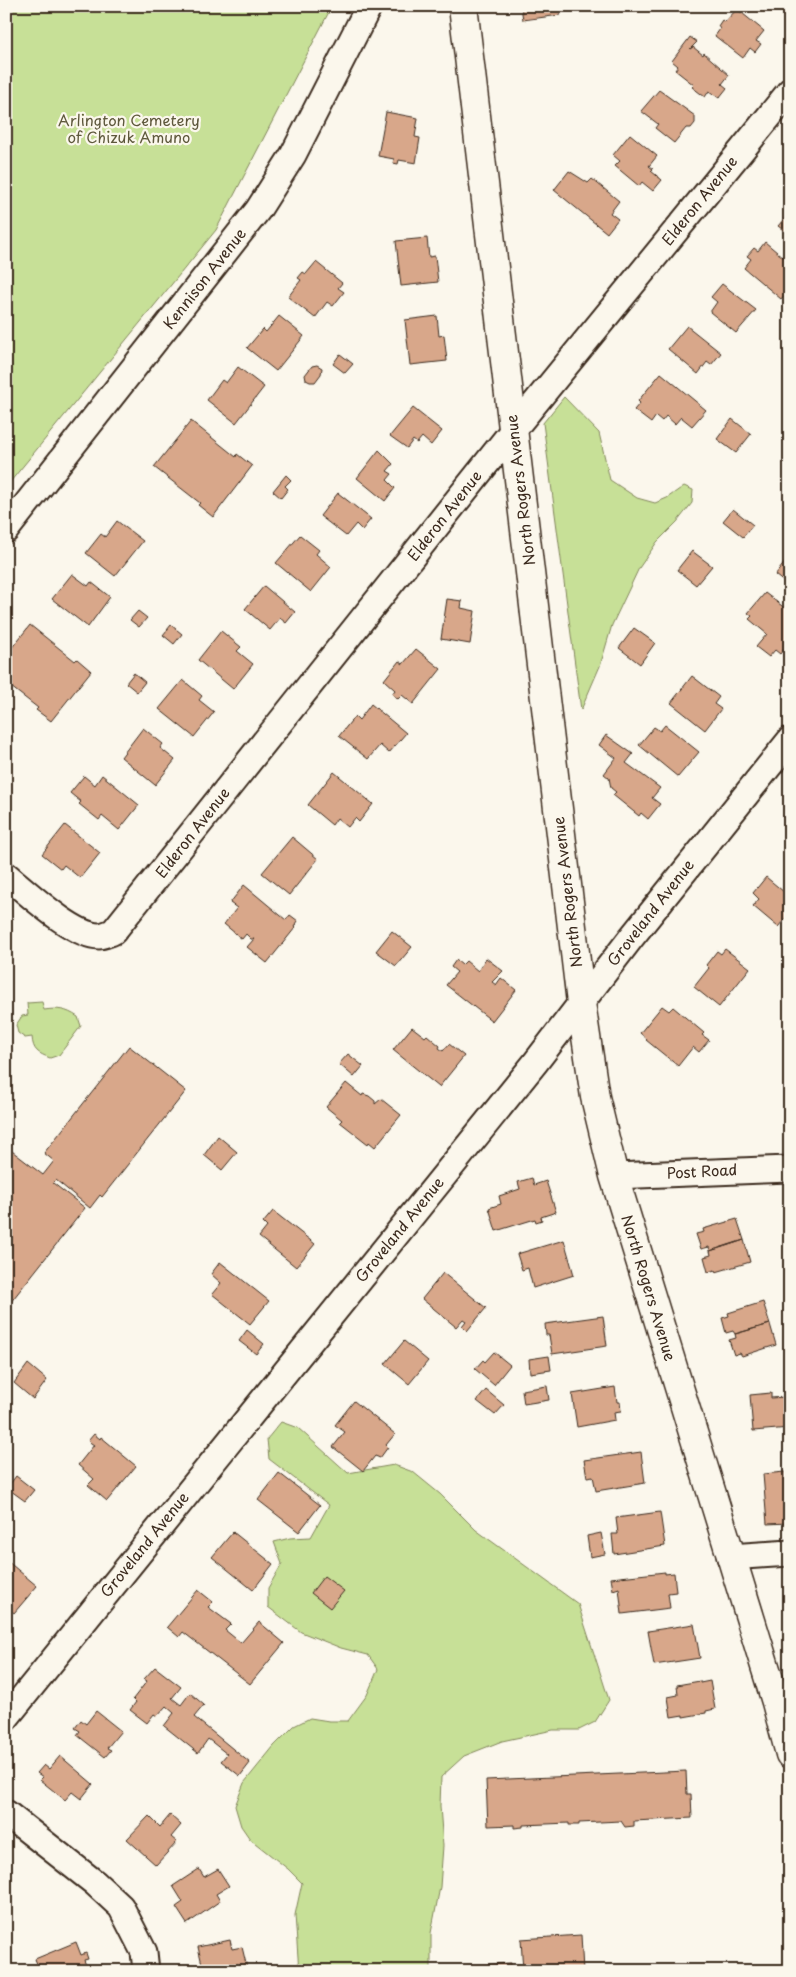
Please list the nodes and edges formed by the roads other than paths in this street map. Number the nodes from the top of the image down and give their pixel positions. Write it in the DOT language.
graph roads {
  1 [pos="370,6"];
  2 [pos="463,6"];
  3 [pos="790,91"];
  4 [pos="514,429"];
  5 [pos="6,530"];
  6 [pos="790,740"];
  7 [pos="6,875"];
  8 [pos="581,1003"];
  9 [pos="790,1168"];
  10 [pos="614,1176"];
  11 [pos="790,1553"];
  12 [pos="730,1557"];
  13 [pos="6,1718"];
  14 [pos="790,1754"];
  15 [pos="6,1812"];
  16 [pos="146,1971"];
  1 -- 5 [label="street, Kennison Avenue"];
  2 -- 4 [label="street, North Rogers Avenue"];
  3 -- 4 [label="street, Elderon Avenue"];
  4 -- 7 [label="street, Elderon Avenue"];
  4 -- 8 [label="street, North Rogers Avenue"];
  6 -- 8 [label="street, Groveland Avenue"];
  8 -- 10 [label="street, North Rogers Avenue"];
  8 -- 13 [label="street, Groveland Avenue"];
  9 -- 10 [label="street, Post Road"];
  10 -- 12 [label="street, North Rogers Avenue"];
  11 -- 12 [label="street"];
  12 -- 14 [label="street, North Rogers Avenue"];
  15 -- 16 [label="street"];
}
